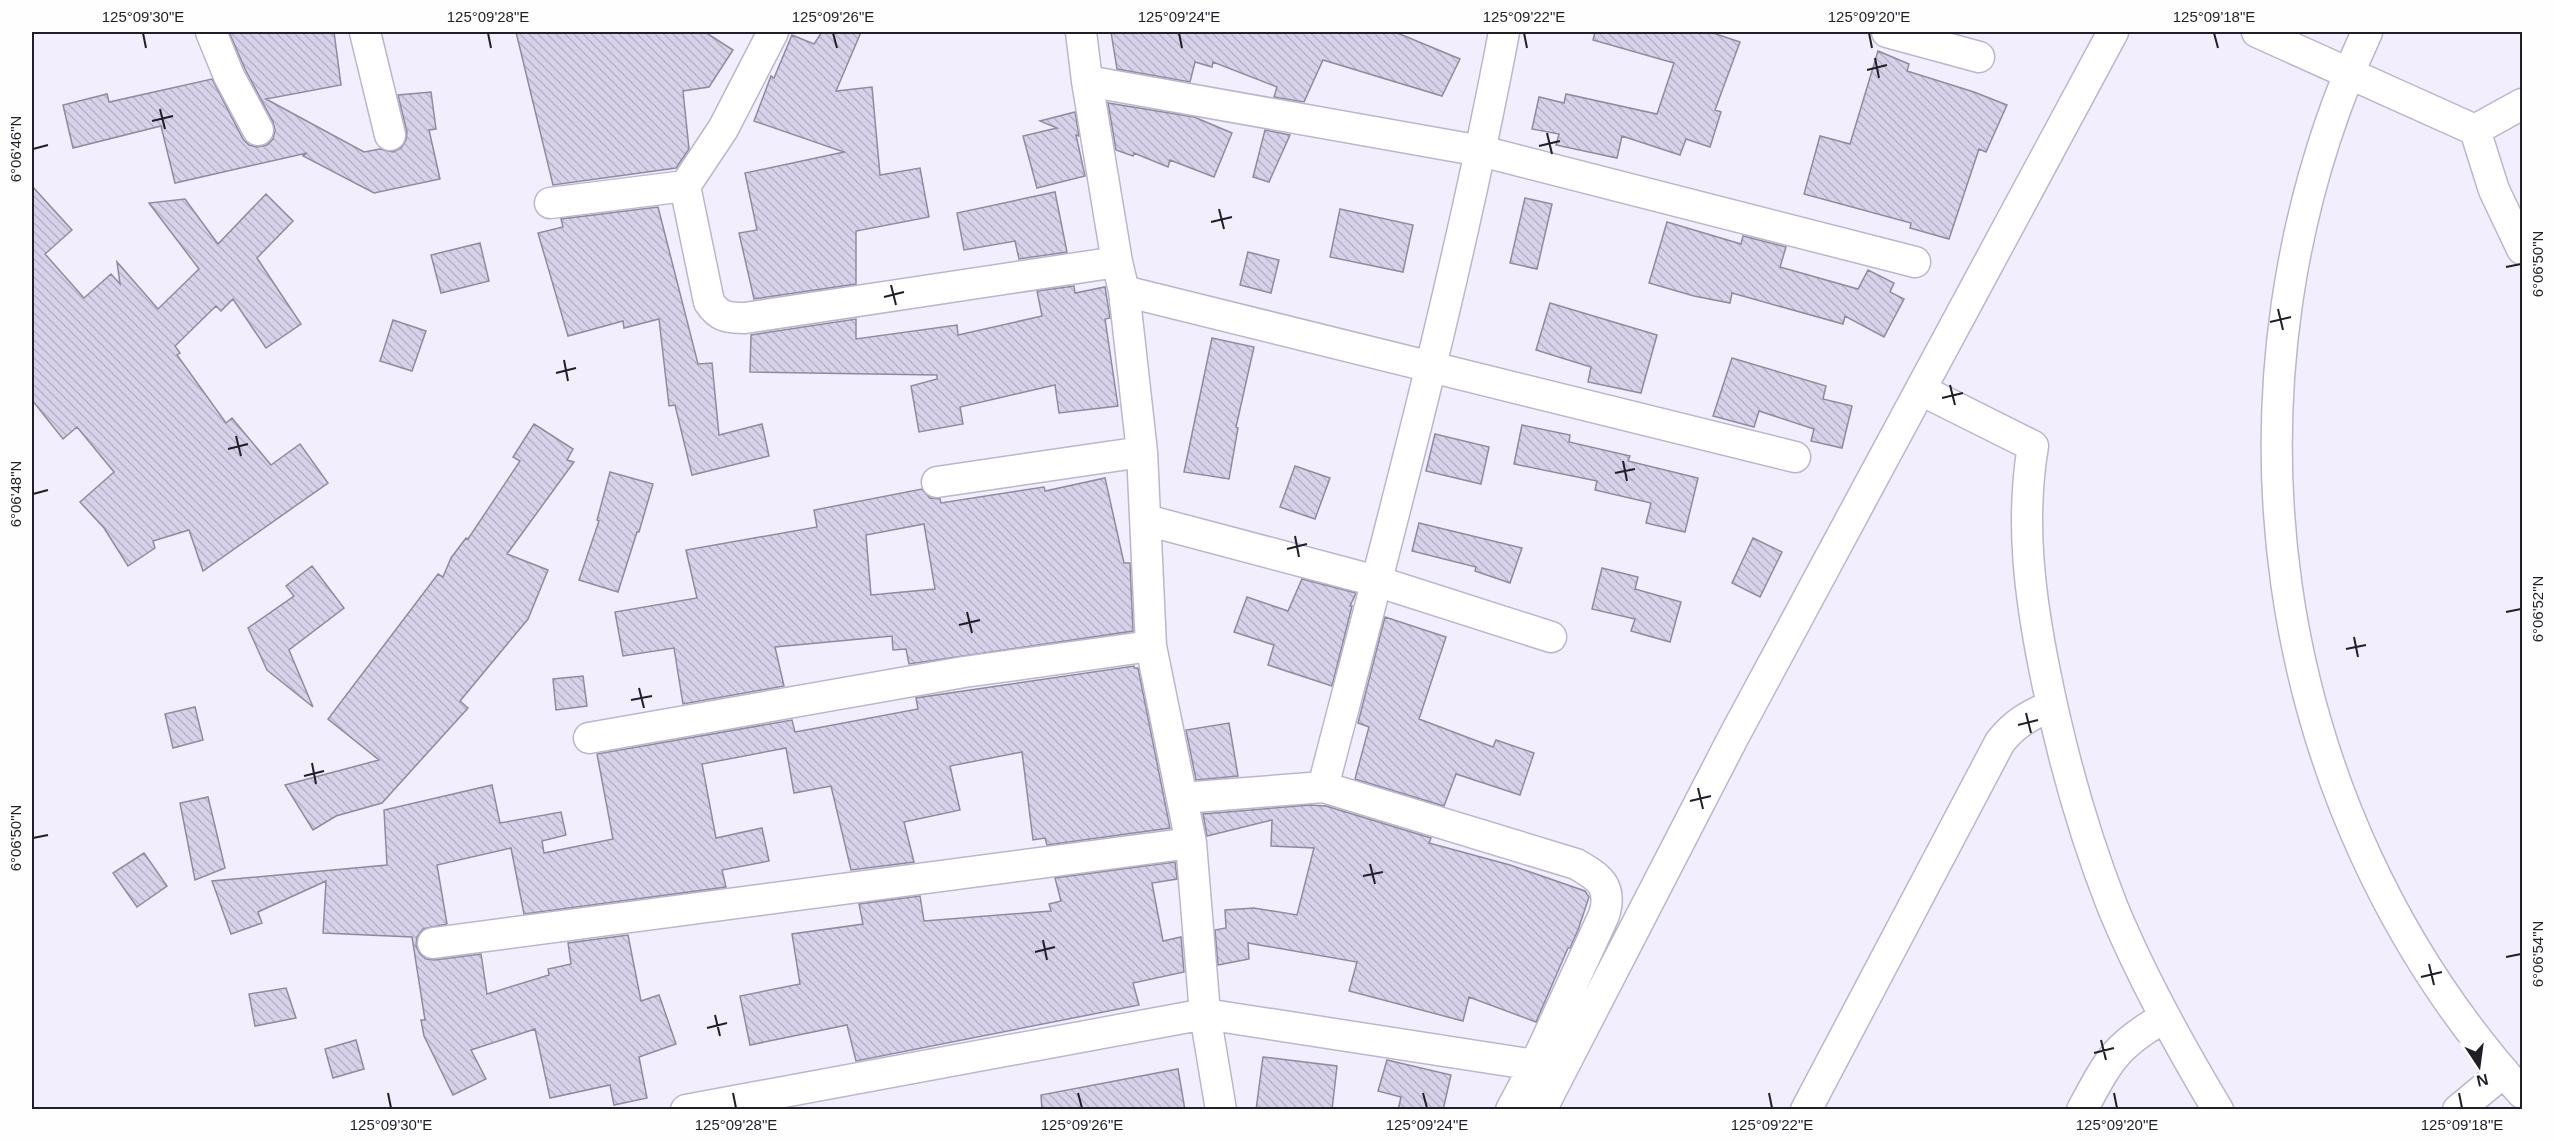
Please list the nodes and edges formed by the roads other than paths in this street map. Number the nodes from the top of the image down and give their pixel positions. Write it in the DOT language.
graph roads {
  1 [pos="211,32"];
  2 [pos="365,32"];
  3 [pos="773,32"];
  4 [pos="1081,32"];
  5 [pos="1504,32"];
  6 [pos="1887,32"];
  7 [pos="2113,32"];
  8 [pos="2257,32"];
  9 [pos="2367,32"];
  10 [pos="1978,57"];
  11 [pos="2348,72"];
  12 [pos="1087,81"];
  13 [pos="2523,104"];
  14 [pos="258,130"];
  15 [pos="2475,130"];
  16 [pos="390,135"];
  17 [pos="1481,151"];
  18 [pos="685,186"];
  19 [pos="550,203"];
  20 [pos="2523,249"];
  21 [pos="1117,262"];
  22 [pos="1915,262"];
  23 [pos="1124,291"];
  24 [pos="1429,365"];
  25 [pos="1921,390"];
  26 [pos="1142,452"];
  27 [pos="1795,457"];
  28 [pos="937,482"];
  29 [pos="1146,519"];
  30 [pos="1376,581"];
  31 [pos="1551,637"];
  32 [pos="1151,645"];
  33 [pos="2051,706"];
  34 [pos="589,738"];
  35 [pos="1323,787"];
  36 [pos="1182,798"];
  37 [pos="1191,843"];
  38 [pos="434,944"];
  39 [pos="1205,1014"];
  40 [pos="2165,1017"];
  41 [pos="1535,1065"];
  42 [pos="2513,1082"];
  43 [pos="686,1110"];
  44 [pos="1221,1110"];
  45 [pos="1511,1110"];
  46 [pos="1541,1110"];
  47 [pos="1806,1110"];
  48 [pos="2082,1110"];
  49 [pos="2218,1110"];
  50 [pos="2458,1110"];
  1 -- 14 [label="street"];
  2 -- 16 [label="street"];
  3 -- 18 [label="street"];
  4 -- 12 [label="street"];
  5 -- 17 [label="street"];
  6 -- 10 [label="street"];
  7 -- 25 [label="street"];
  8 -- 11 [label="street"];
  9 -- 11 [label="street"];
  11 -- 15 [label="street"];
  11 -- 42 [label="street"];
  12 -- 17 [label="street"];
  12 -- 21 [label="street"];
  13 -- 15 [label="street"];
  15 -- 20 [label="street"];
  17 -- 22 [label="street"];
  17 -- 24 [label="street"];
  18 -- 19 [label="street"];
  18 -- 21 [label="street"];
  21 -- 23 [label="street"];
  23 -- 24 [label="street"];
  23 -- 26 [label="street"];
  24 -- 27 [label="street"];
  24 -- 30 [label="street"];
  25 -- 33 [label="street"];
  25 -- 46 [label="street"];
  26 -- 28 [label="street"];
  26 -- 29 [label="street"];
  29 -- 30 [label="street"];
  29 -- 32 [label="street"];
  30 -- 31 [label="street"];
  30 -- 35 [label="street"];
  32 -- 34 [label="street"];
  32 -- 36 [label="street"];
  33 -- 40 [label="street"];
  33 -- 47 [label="street"];
  35 -- 36 [label="street"];
  35 -- 41 [label="street"];
  36 -- 37 [label="street"];
  37 -- 38 [label="street"];
  37 -- 39 [label="street"];
  39 -- 41 [label="street"];
  39 -- 43 [label="street"];
  39 -- 44 [label="street"];
  40 -- 48 [label="street"];
  40 -- 49 [label="street"];
  41 -- 45 [label="street"];
  42 -- 50 [label="street"];
}
